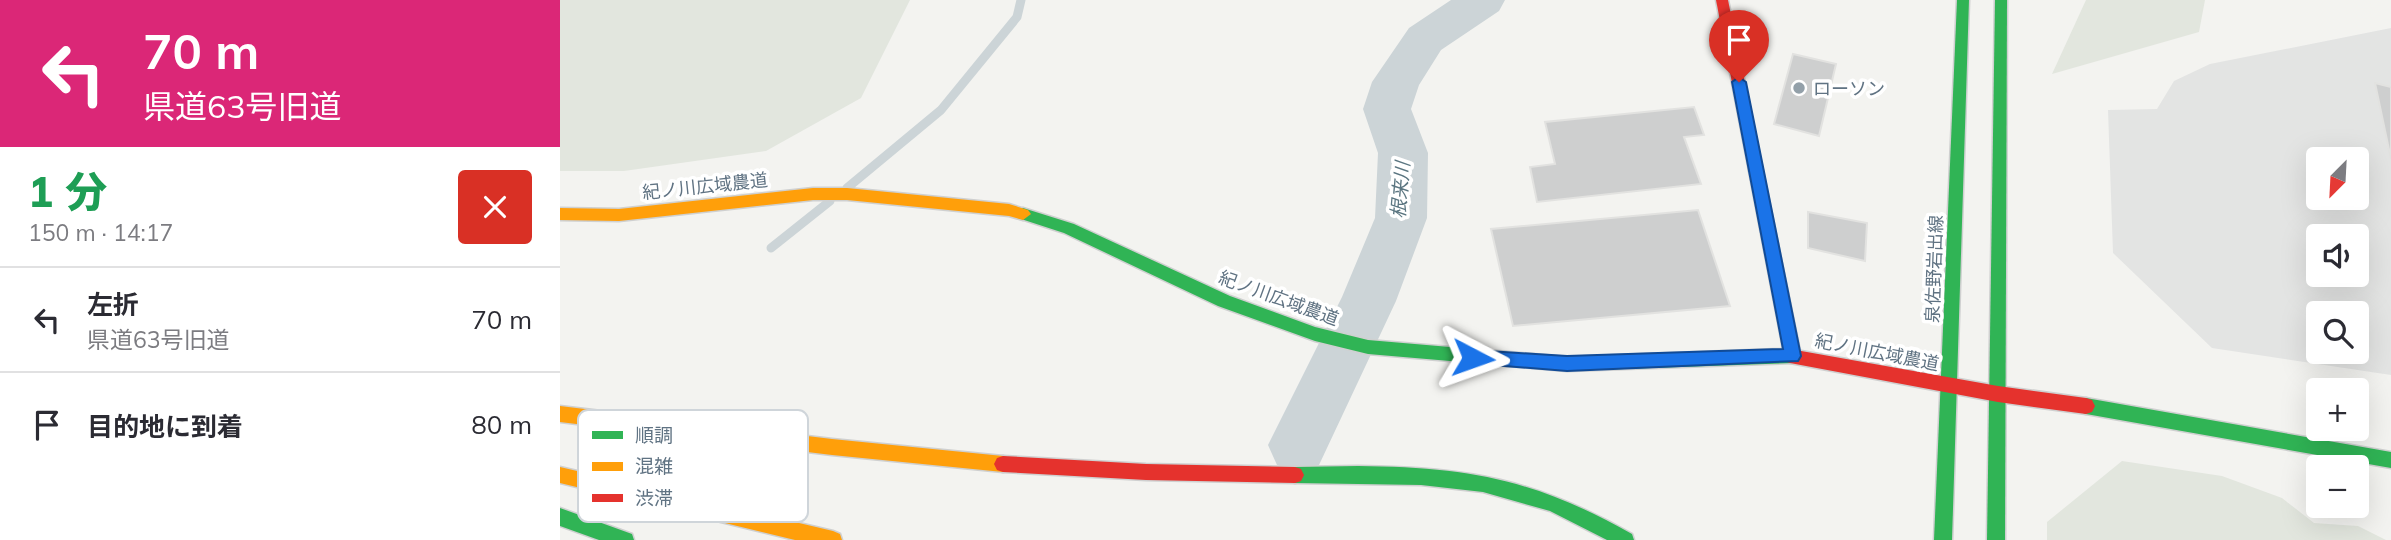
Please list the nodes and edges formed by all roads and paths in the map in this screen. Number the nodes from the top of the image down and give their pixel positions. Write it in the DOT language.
graph roads {
  1 [pos="1722,0"];
  2 [pos="1963,0"];
  3 [pos="2001,0"];
  4 [pos="560,214"];
  5 [pos="1793,356"];
  6 [pos="1950,385"];
  7 [pos="1998,394"];
  8 [pos="560,414"];
  9 [pos="578,415"];
  10 [pos="808,443"];
  11 [pos="2391,460"];
  12 [pos="560,475"];
  13 [pos="578,479"];
  14 [pos="560,517"];
  15 [pos="757,522"];
  16 [pos="625,540"];
  17 [pos="833,540"];
  18 [pos="1625,540"];
  19 [pos="1943,540"];
  20 [pos="1996,540"];
  1 -- 5 [label="main road"];
  2 -- 6 [label="main road, 泉佐野岩出線"];
  3 -- 7 [label="main road"];
  4 -- 5 [label="main road, 紀ノ川広域農道"];
  5 -- 6 [label="main road, 紀ノ川広域農道"];
  6 -- 7 [label="main road, 紀ノ川広域農道"];
  6 -- 19 [label="main road, 泉佐野岩出線"];
  7 -- 11 [label="main road, 紀ノ川広域農道"];
  7 -- 20 [label="main road"];
  8 -- 9 [label="main road"];
  10 -- 18 [label="main road"];
  12 -- 13 [label="main road"];
  14 -- 16 [label="main road"];
  15 -- 17 [label="main road"];
}
